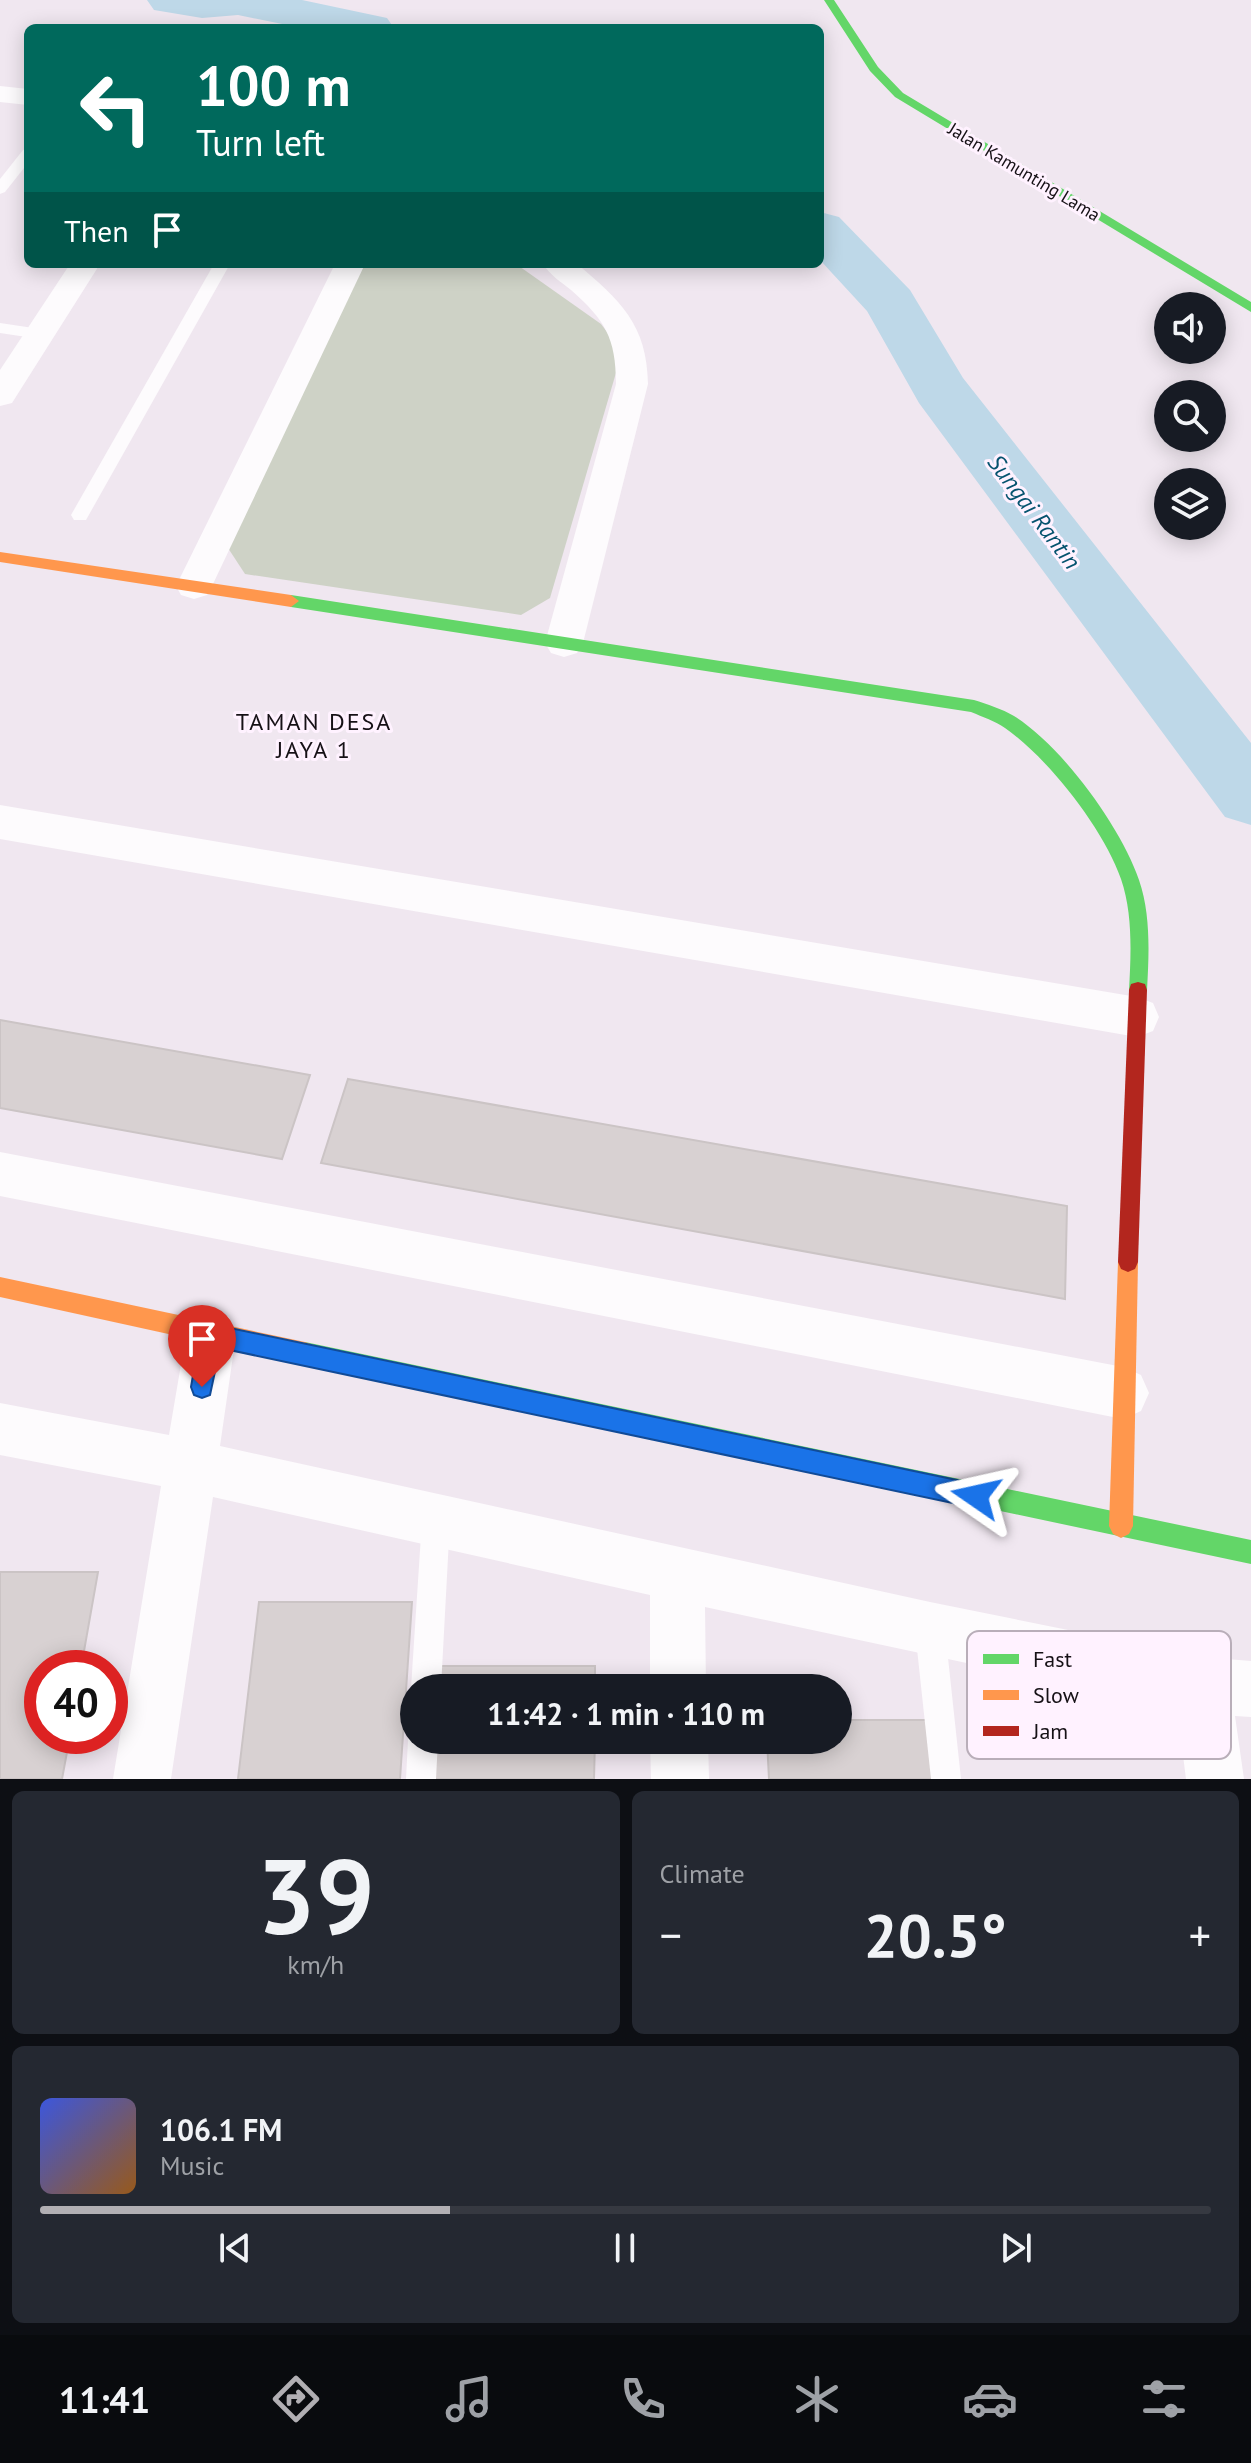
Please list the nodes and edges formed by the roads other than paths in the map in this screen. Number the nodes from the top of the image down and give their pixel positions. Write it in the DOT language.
graph roads {
  1 [pos="829,0"];
  2 [pos="0,94"];
  3 [pos="24,97"];
  4 [pos="24,158"];
  5 [pos="0,189"];
  6 [pos="82,268"];
  7 [pos="220,268"];
  8 [pos="348,268"];
  9 [pos="563,268"];
  10 [pos="1251,308"];
  11 [pos="0,328"];
  12 [pos="40,334"];
  13 [pos="0,395"];
  14 [pos="80,515"];
  15 [pos="0,557"];
  16 [pos="194,586"];
  17 [pos="564,643"];
  18 [pos="0,822"];
  19 [pos="1137,1017"];
  20 [pos="0,1174"];
  21 [pos="0,1287"];
  22 [pos="211,1335"];
  23 [pos="1123,1393"];
  24 [pos="0,1429"];
  25 [pos="189,1465"];
  26 [pos="436,1520"];
  27 [pos="1121,1526"];
  28 [pos="1251,1552"];
  29 [pos="677,1574"];
  30 [pos="930,1630"];
  31 [pos="967,1637"];
  32 [pos="427,1674"];
  33 [pos="678,1674"];
  34 [pos="422,1754"];
  35 [pos="679,1754"];
  36 [pos="1217,1759"];
  37 [pos="142,1779"];
  38 [pos="421,1779"];
  39 [pos="680,1779"];
  40 [pos="946,1779"];
  41 [pos="1215,1779"];
  1 -- 10 [label="street, Jalan Kamunting Lama"];
  2 -- 3 [label="street"];
  4 -- 5 [label="lane"];
  6 -- 12 [label="street"];
  7 -- 14 [label="lane"];
  8 -- 16 [label="street"];
  9 -- 17 [label="street"];
  11 -- 12 [label="lane"];
  12 -- 13 [label="street"];
  15 -- 16 [label="street"];
  16 -- 17 [label="street"];
  17 -- 19 [label="street"];
  18 -- 19 [label="street"];
  19 -- 23 [label="street"];
  20 -- 23 [label="street"];
  21 -- 22 [label="street"];
  22 -- 25 [label="street"];
  22 -- 27 [label="street"];
  23 -- 27 [label="street"];
  24 -- 25 [label="street"];
  25 -- 26 [label="street"];
  25 -- 37 [label="street"];
  26 -- 29 [label="street"];
  26 -- 32 [label="lane"];
  27 -- 28 [label="street"];
  29 -- 30 [label="street"];
  29 -- 33 [label="street"];
  30 -- 31 [label="street"];
  30 -- 40 [label="lane"];
  34 -- 38 [label="lane"];
  35 -- 39 [label="street"];
  36 -- 41 [label="street"];
}
